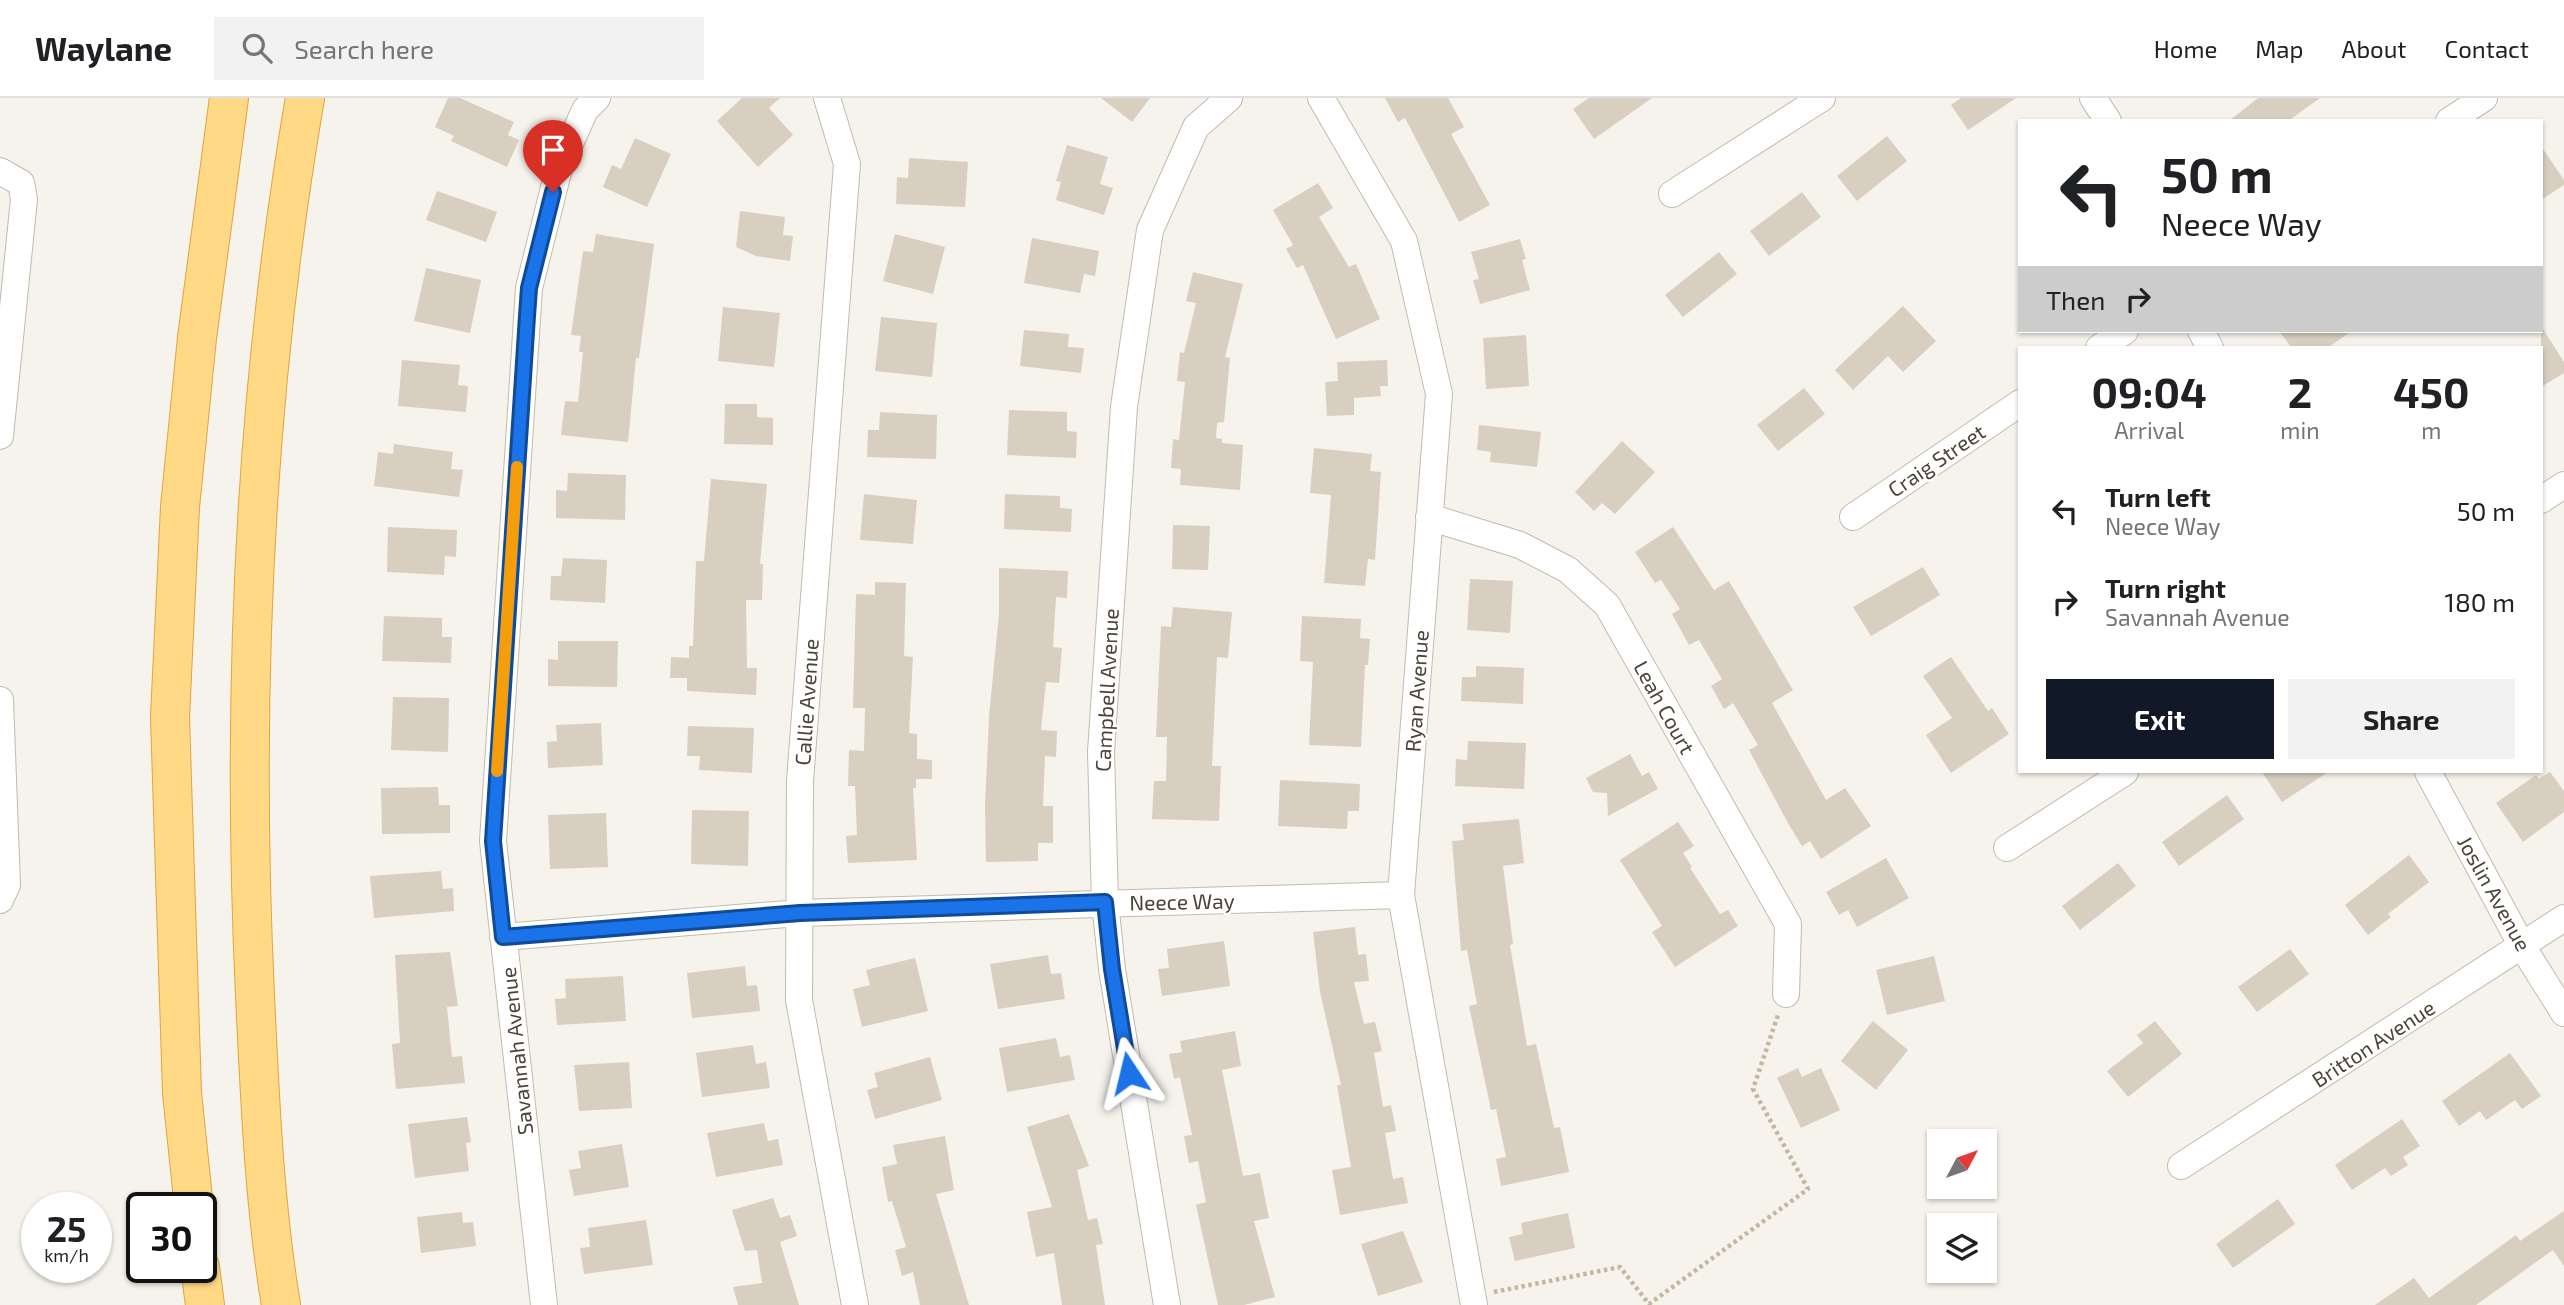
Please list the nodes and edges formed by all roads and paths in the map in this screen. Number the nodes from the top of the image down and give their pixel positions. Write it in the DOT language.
graph roads {
  1 [pos="229,98"];
  2 [pos="305,98"];
  3 [pos="597,98"];
  4 [pos="827,98"];
  5 [pos="1229,98"];
  6 [pos="1321,98"];
  7 [pos="1822,98"];
  8 [pos="2093,98"];
  9 [pos="2483,98"];
  10 [pos="2107,119"];
  11 [pos="2452,119"];
  12 [pos="0,171"];
  13 [pos="1672,194"];
  14 [pos="2121,333"];
  15 [pos="2102,346"];
  16 [pos="2018,404"];
  17 [pos="0,436"];
  18 [pos="2564,485"];
  19 [pos="2543,499"];
  20 [pos="1429,517"];
  21 [pos="1853,517"];
  22 [pos="0,699"];
  23 [pos="2123,773"];
  24 [pos="2429,773"];
  25 [pos="3,839"];
  26 [pos="2007,848"];
  27 [pos="1401,895"];
  28 [pos="0,901"];
  29 [pos="1105,902"];
  30 [pos="800,913"];
  31 [pos="2564,918"];
  32 [pos="503,937"];
  33 [pos="2522,946"];
  34 [pos="1786,994"];
  35 [pos="2564,1013"];
  36 [pos="2181,1167"];
  37 [pos="192,1192"];
  38 [pos="202,1283"];
  39 [pos="1473,1301"];
  40 [pos="205,1305"];
  41 [pos="281,1305"];
  42 [pos="544,1305"];
  43 [pos="855,1305"];
  44 [pos="1167,1305"];
  1 -- 37 [label="highway"];
  2 -- 41 [label="highway"];
  3 -- 32 [label="street, Savannah Avenue"];
  4 -- 30 [label="street, Callie Avenue"];
  5 -- 29 [label="street, Campbell Avenue"];
  6 -- 20 [label="street, Ryan Avenue"];
  7 -- 13 [label="street"];
  8 -- 10 [label="street"];
  9 -- 11 [label="street"];
  12 -- 17 [label="street"];
  14 -- 15 [label="street"];
  16 -- 21 [label="street, Craig Street"];
  18 -- 19 [label="street"];
  20 -- 27 [label="street, Ryan Avenue"];
  20 -- 34 [label="street, Leah Court"];
  22 -- 25 [label="street"];
  23 -- 26 [label="street"];
  24 -- 33 [label="street, Joslin Avenue"];
  25 -- 28 [label="street"];
  27 -- 29 [label="street, Neece Way"];
  27 -- 39 [label="street, Ryan Avenue"];
  29 -- 30 [label="street, Neece Way"];
  29 -- 44 [label="street, Campbell Avenue"];
  30 -- 32 [label="street, Neece Way"];
  30 -- 43 [label="street, Callie Avenue"];
  31 -- 33 [label="street, Britton Avenue"];
  32 -- 42 [label="street, Savannah Avenue"];
  33 -- 35 [label="street, Joslin Avenue"];
  33 -- 36 [label="street, Britton Avenue"];
  34 -- 39 [label="path"];
  38 -- 40 [label="highway"];
}
